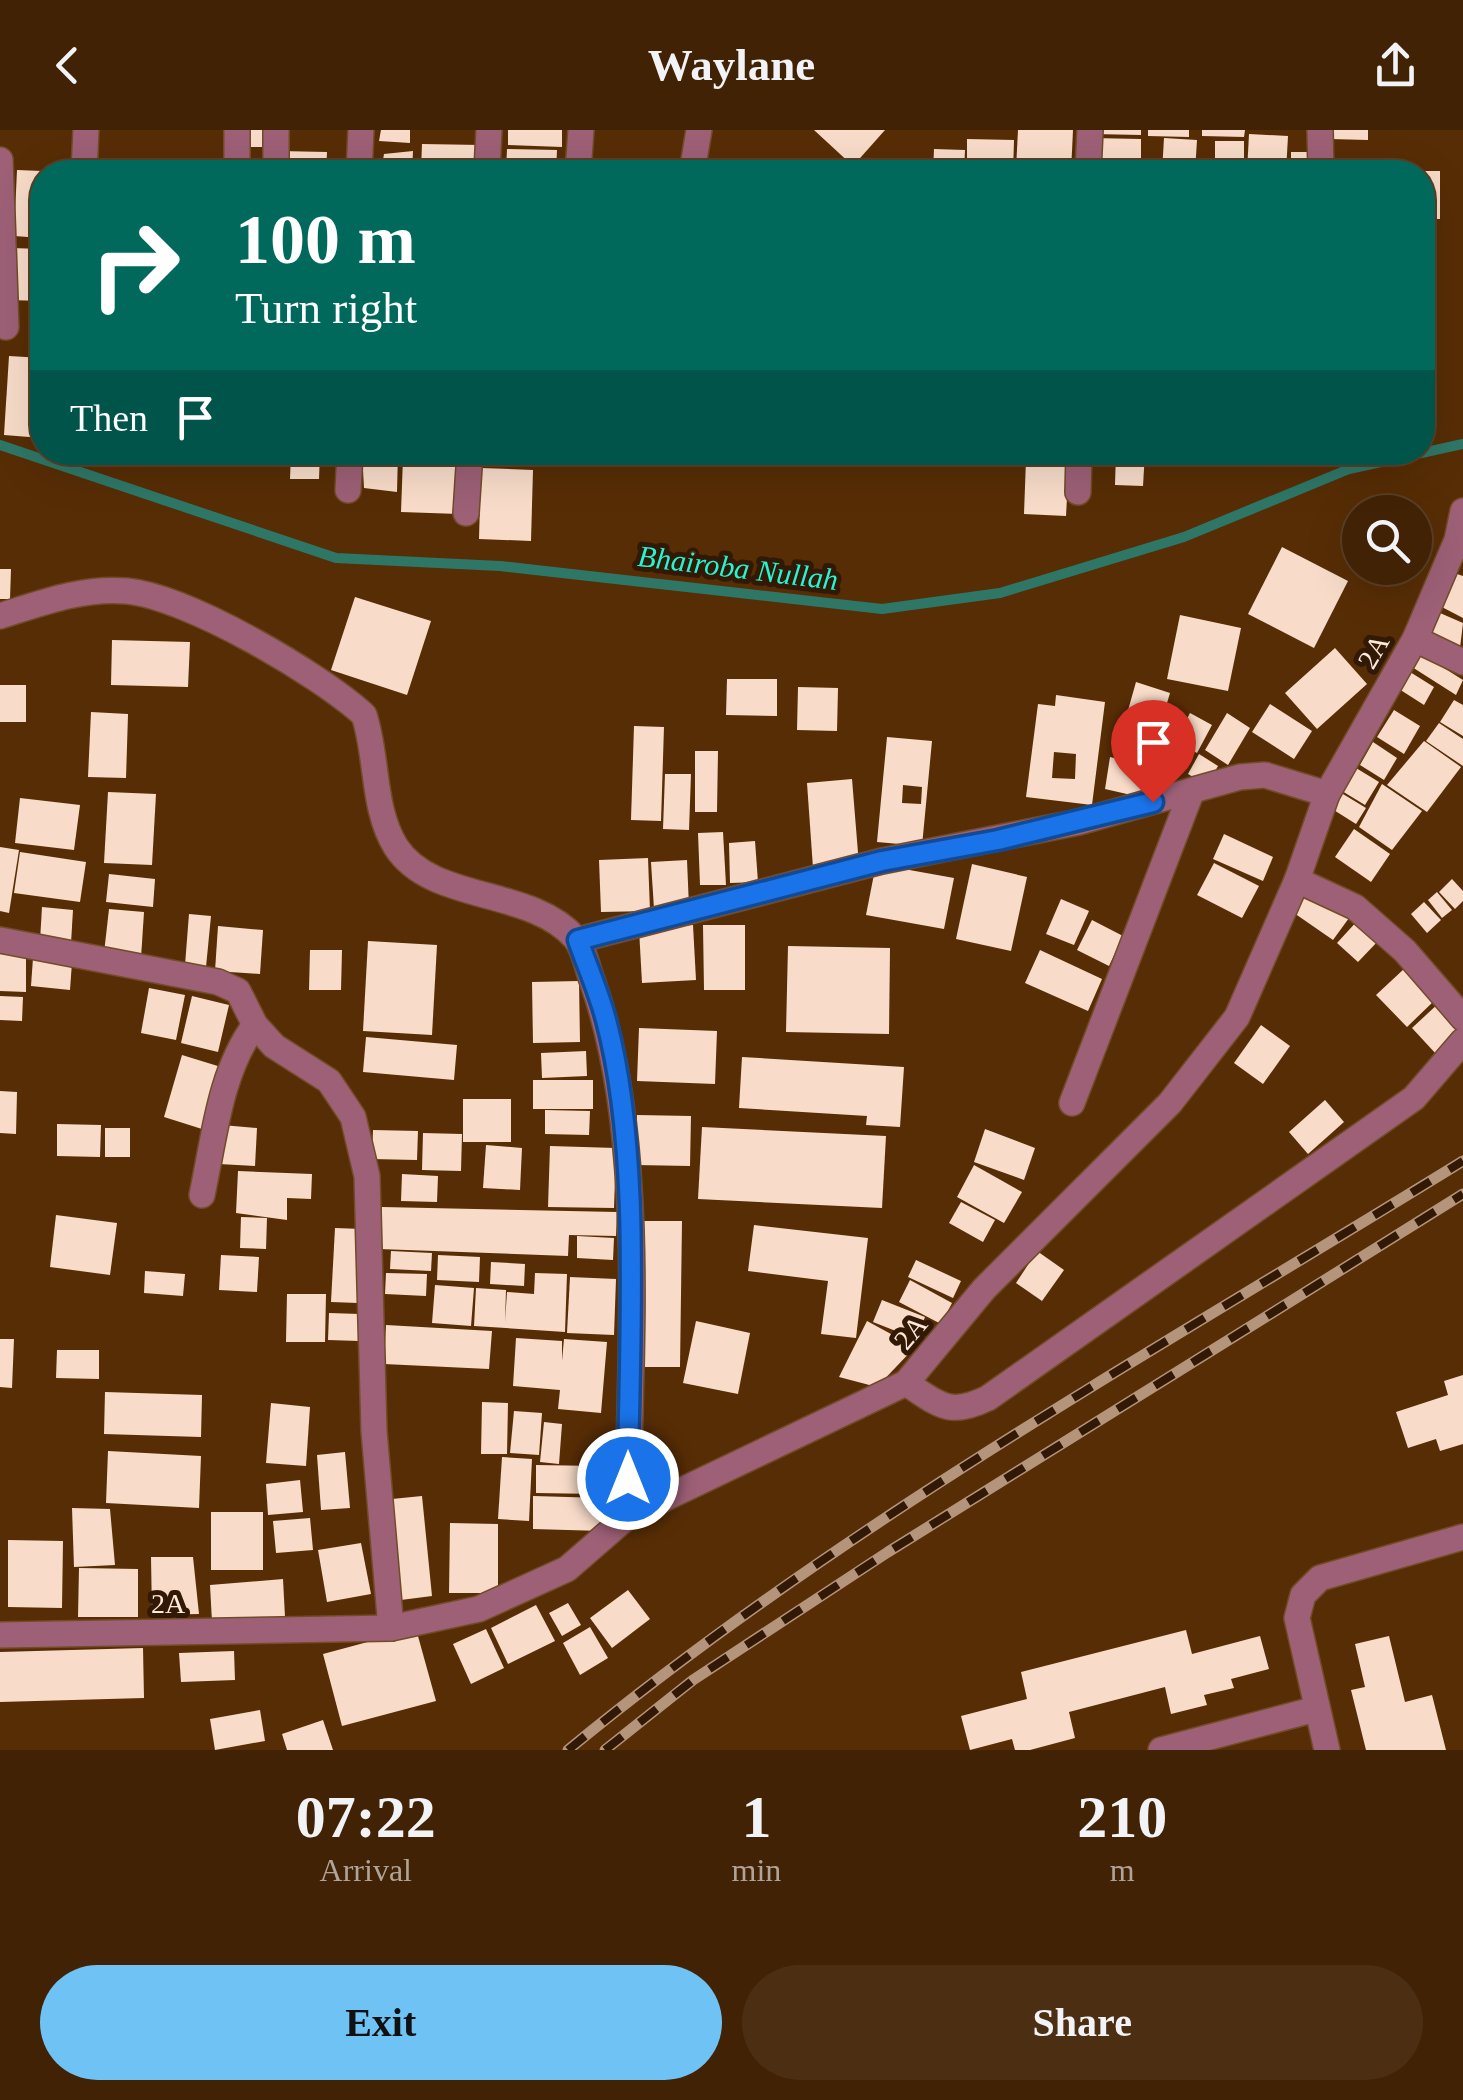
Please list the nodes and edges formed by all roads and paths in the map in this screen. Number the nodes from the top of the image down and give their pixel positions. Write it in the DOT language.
graph roads {
  1 [pos="86,130"];
  2 [pos="237,130"];
  3 [pos="276,130"];
  4 [pos="361,130"];
  5 [pos="489,130"];
  6 [pos="580,130"];
  7 [pos="698,130"];
  8 [pos="1090,130"];
  9 [pos="1320,130"];
  10 [pos="0,160"];
  11 [pos="85,160"];
  12 [pos="237,160"];
  13 [pos="276,160"];
  14 [pos="360,160"];
  15 [pos="487,160"];
  16 [pos="579,160"];
  17 [pos="694,160"];
  18 [pos="1089,160"];
  19 [pos="1320,160"];
  20 [pos="6,327"];
  21 [pos="349,465"];
  22 [pos="469,465"];
  23 [pos="1079,465"];
  24 [pos="348,490"];
  25 [pos="1078,492"];
  26 [pos="1463,511"];
  27 [pos="466,513"];
  28 [pos="0,616"];
  29 [pos="1415,640"];
  30 [pos="1463,662"];
  31 [pos="1191,793"];
  32 [pos="1327,794"];
  33 [pos="1297,880"];
  34 [pos="0,940"];
  35 [pos="578,940"];
  36 [pos="1463,1018"];
  37 [pos="255,1025"];
  38 [pos="1463,1041"];
  39 [pos="1072,1102"];
  40 [pos="202,1195"];
  41 [pos="906,1383"];
  42 [pos="628,1516"];
  43 [pos="1463,1536"];
  44 [pos="391,1628"];
  45 [pos="0,1635"];
  46 [pos="1316,1710"];
  47 [pos="1160,1750"];
  48 [pos="1327,1750"];
  1 -- 11 [label="street"];
  2 -- 12 [label="street"];
  3 -- 13 [label="street"];
  4 -- 14 [label="street"];
  5 -- 15 [label="street"];
  6 -- 16 [label="street"];
  7 -- 17 [label="street"];
  8 -- 18 [label="street"];
  9 -- 19 [label="street"];
  10 -- 20 [label="street"];
  21 -- 24 [label="street"];
  22 -- 27 [label="street"];
  23 -- 25 [label="street"];
  26 -- 29 [label="street, 2A"];
  28 -- 35 [label="street"];
  29 -- 30 [label="street"];
  29 -- 32 [label="street, 2A"];
  31 -- 32 [label="street"];
  31 -- 35 [label="street"];
  31 -- 39 [label="street"];
  32 -- 33 [label="street, 2A"];
  33 -- 36 [label="street"];
  33 -- 41 [label="street, 2A"];
  34 -- 37 [label="street"];
  35 -- 42 [label="street"];
  37 -- 40 [label="street"];
  37 -- 44 [label="street"];
  38 -- 41 [label="street"];
  41 -- 42 [label="street, 2A"];
  42 -- 44 [label="street, 2A"];
  43 -- 46 [label="street"];
  44 -- 45 [label="street, 2A"];
  46 -- 47 [label="street"];
  46 -- 48 [label="street"];
}
